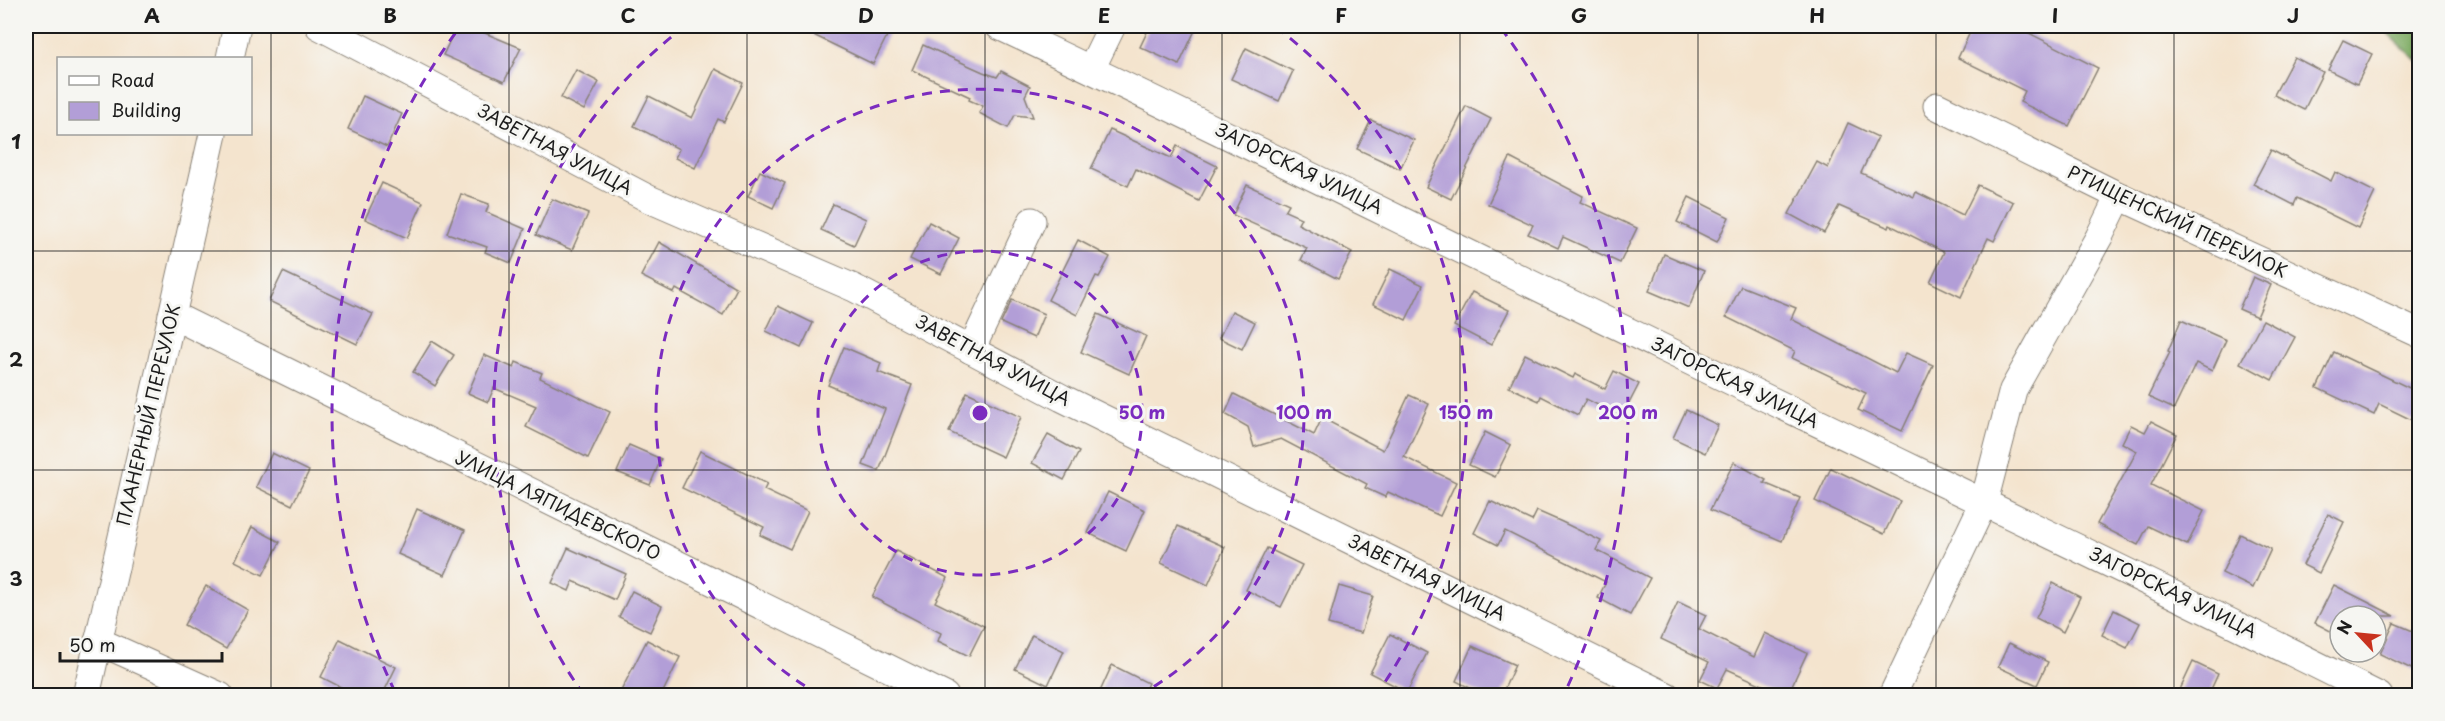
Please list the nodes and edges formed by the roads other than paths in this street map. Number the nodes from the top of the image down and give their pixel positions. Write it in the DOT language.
graph roads {
  1 [pos="237,26"];
  2 [pos="319,26"];
  3 [pos="999,26"];
  4 [pos="1112,26"];
  5 [pos="230,57"];
  6 [pos="1091,69"];
  7 [pos="1936,106"];
  8 [pos="213,135"];
  9 [pos="2119,196"];
  10 [pos="1032,221"];
  11 [pos="172,315"];
  12 [pos="2420,334"];
  13 [pos="971,350"];
  14 [pos="1984,502"];
  15 [pos="98,641"];
  16 [pos="86,696"];
  17 [pos="220,696"];
  18 [pos="945,696"];
  19 [pos="1667,696"];
  20 [pos="1892,696"];
  21 [pos="2379,696"];
  1 -- 5 [label="street"];
  2 -- 13 [label="street, ЗАВЕТНАЯ УЛИЦА"];
  3 -- 6 [label="street, ЗАГОРСКАЯ УЛИЦА"];
  4 -- 6 [label="street"];
  6 -- 14 [label="street, ЗАГОРСКАЯ УЛИЦА"];
  7 -- 9 [label="street, РТИЩЕНСКИЙ ПЕРЕУЛОК"];
  8 -- 11 [label="street, ПЛАНЕРНЫЙ ПЕРЕУЛОК"];
  9 -- 12 [label="street, РТИЩЕНСКИЙ ПЕРЕУЛОК"];
  9 -- 14 [label="street"];
  10 -- 13 [label="street"];
  11 -- 15 [label="street, ПЛАНЕРНЫЙ ПЕРЕУЛОК"];
  11 -- 18 [label="street, УЛИЦА ЛЯПИДЕВСКОГО"];
  13 -- 19 [label="street, ЗАВЕТНАЯ УЛИЦА"];
  14 -- 20 [label="street"];
  14 -- 21 [label="street, ЗАГОРСКАЯ УЛИЦА"];
  15 -- 16 [label="street, ПЛАНЕРНЫЙ ПЕРЕУЛОК"];
  15 -- 17 [label="street"];
}
